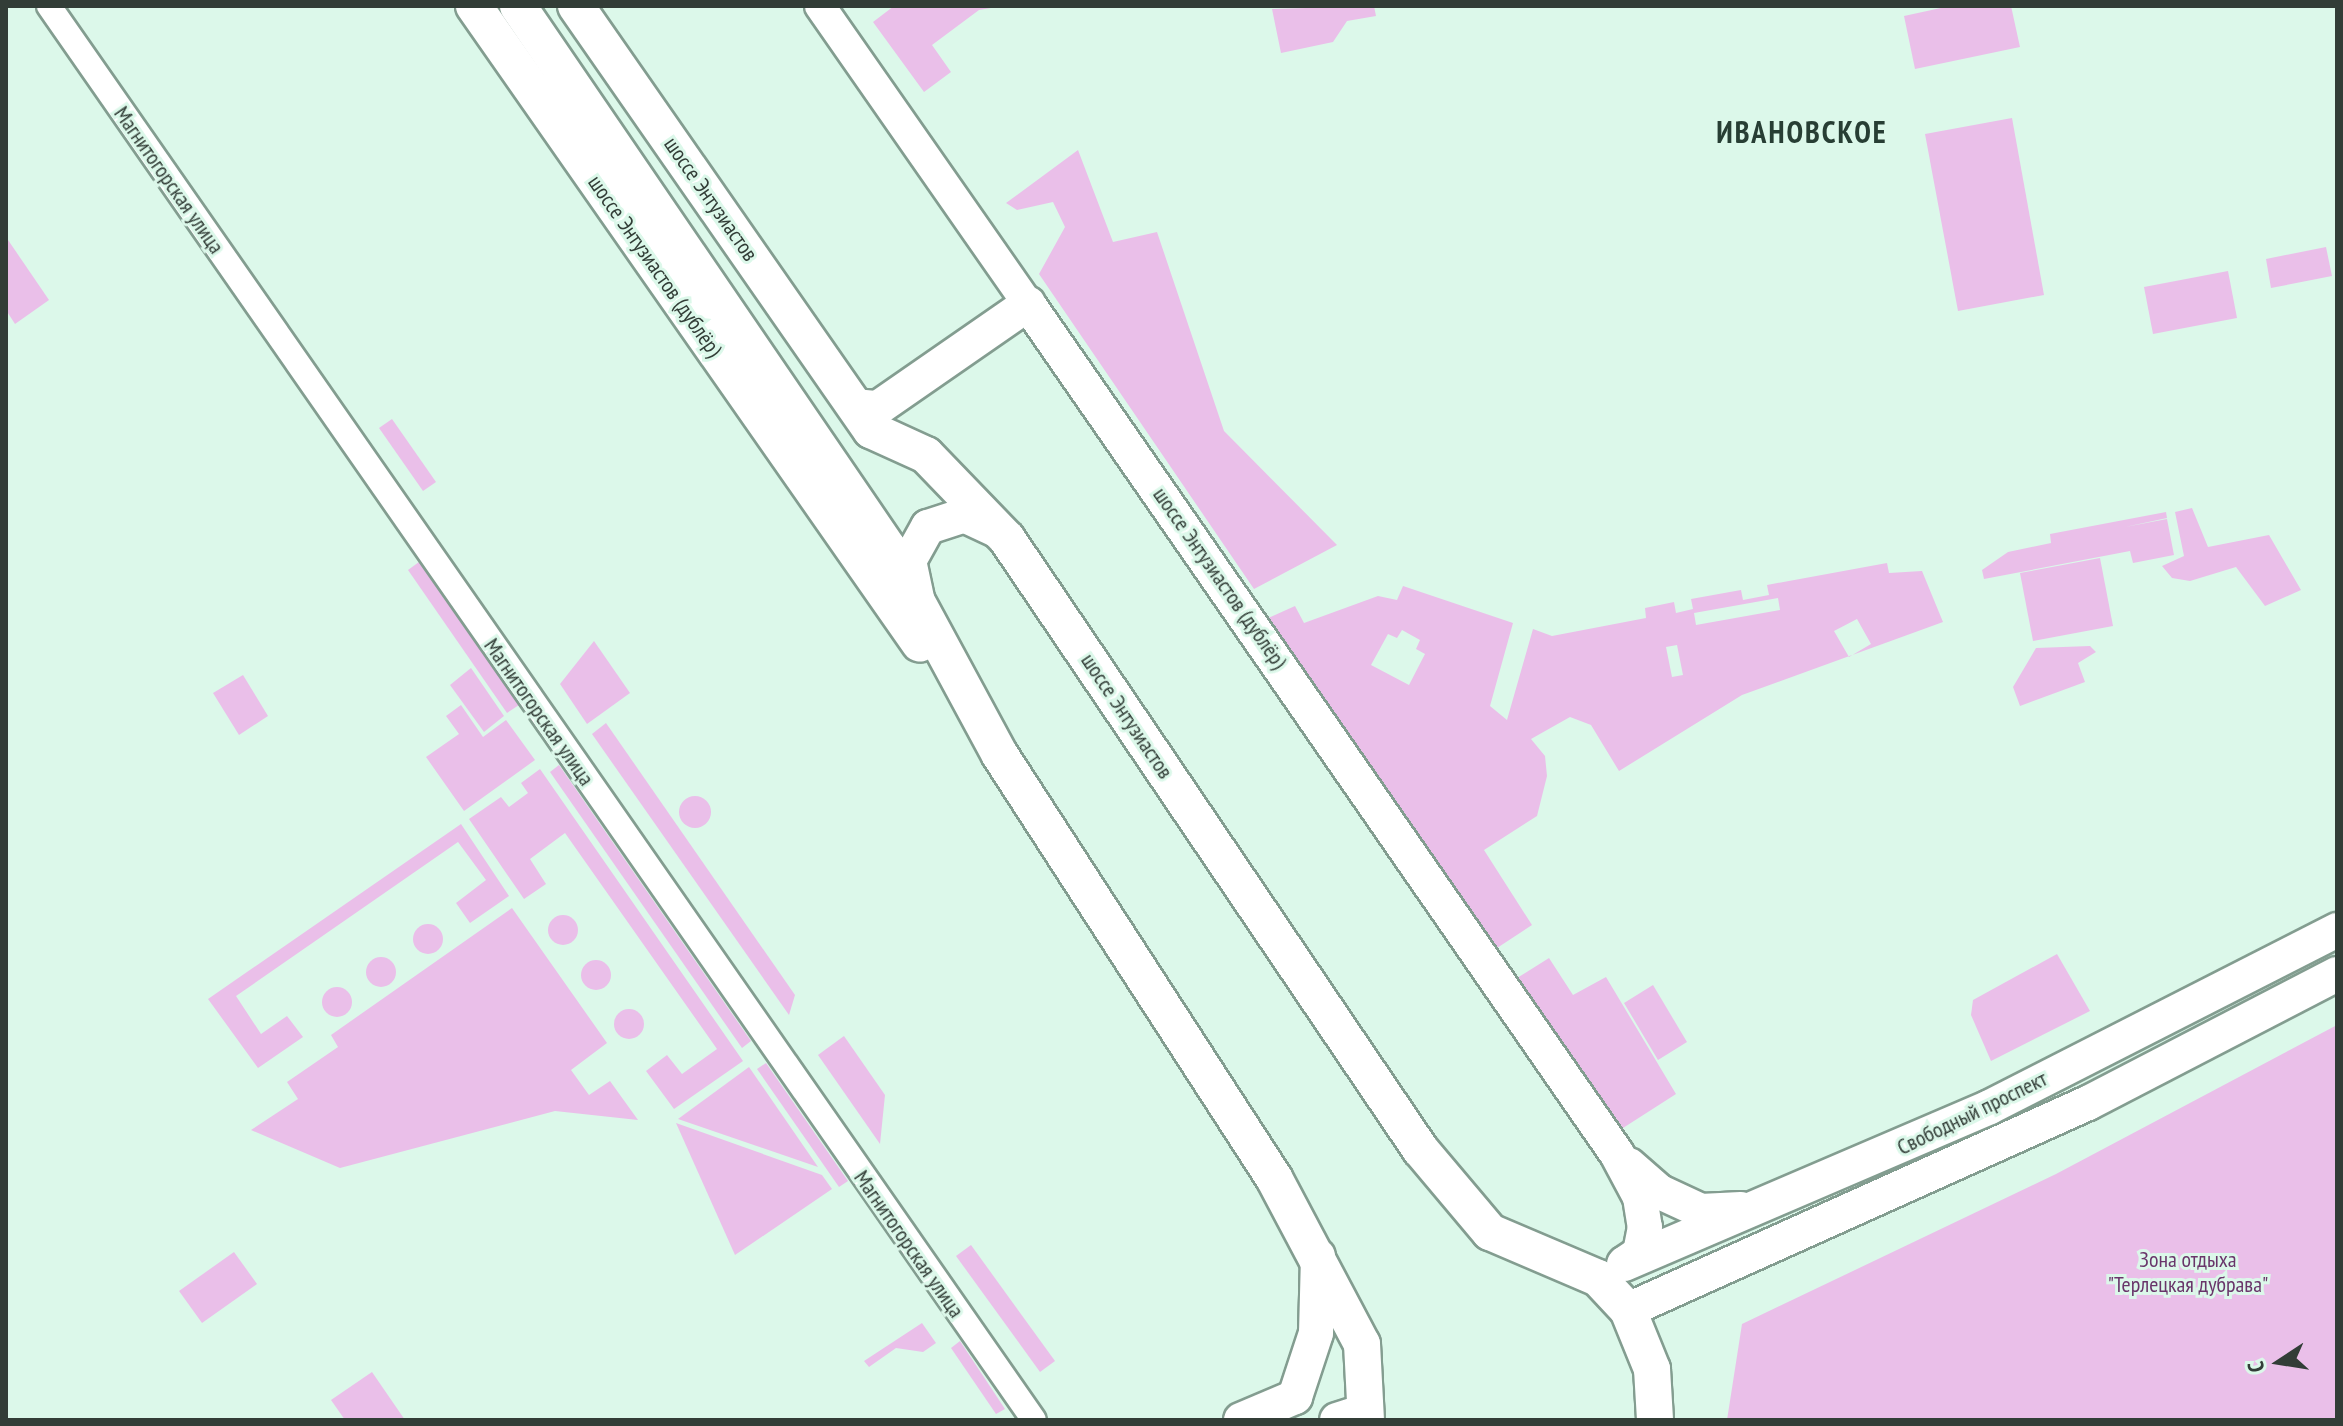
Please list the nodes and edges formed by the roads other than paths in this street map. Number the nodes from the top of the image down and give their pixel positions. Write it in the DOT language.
graph roads {
  1 [pos="49,6"];
  2 [pos="474,6"];
  3 [pos="518,6"];
  4 [pos="576,6"];
  5 [pos="820,6"];
  6 [pos="1028,304"];
  7 [pos="868,415"];
  8 [pos="1007,539"];
  9 [pos="917,598"];
  10 [pos="1000,755"];
  11 [pos="2337,930"];
  12 [pos="2337,974"];
  13 [pos="1617,1154"];
  14 [pos="1777,1203"];
  15 [pos="1318,1254"];
  16 [pos="1612,1270"];
  17 [pos="1628,1310"];
  18 [pos="1020,1409"];
  19 [pos="1356,1417"];
  20 [pos="1034,1420"];
  21 [pos="1241,1420"];
  22 [pos="1655,1420"];
  1 -- 18 [label="street, Магнитогорская улица"];
  2 -- 10 [label="main road, шоссе Энтузиастов (дублёр)"];
  3 -- 9 [label="main road"];
  4 -- 7 [label="main road, шоссе Энтузиастов"];
  5 -- 6 [label="street, шоссе Энтузиастов (дублёр)"];
  6 -- 7 [label="main road"];
  6 -- 13 [label="main road, шоссе Энтузиастов (дублёр)"];
  7 -- 8 [label="main road, шоссе Энтузиастов"];
  8 -- 9 [label="main road"];
  8 -- 16 [label="main road, шоссе Энтузиастов"];
  9 -- 10 [label="main road"];
  10 -- 15 [label="main road"];
  11 -- 14 [label="main road, Свободный проспект"];
  12 -- 17 [label="main road, Свободный проспект"];
  13 -- 14 [label="main road, шоссе Энтузиастов (дублёр)"];
  13 -- 16 [label="main road, шоссе Энтузиастов (дублёр)"];
  14 -- 16 [label="main road, Свободный проспект"];
  15 -- 19 [label="main road"];
  15 -- 21 [label="main road"];
  16 -- 17 [label="main road, шоссе Энтузиастов"];
  17 -- 22 [label="main road, шоссе Энтузиастов"];
  18 -- 20 [label="street, Магнитогорская улица"];
}
